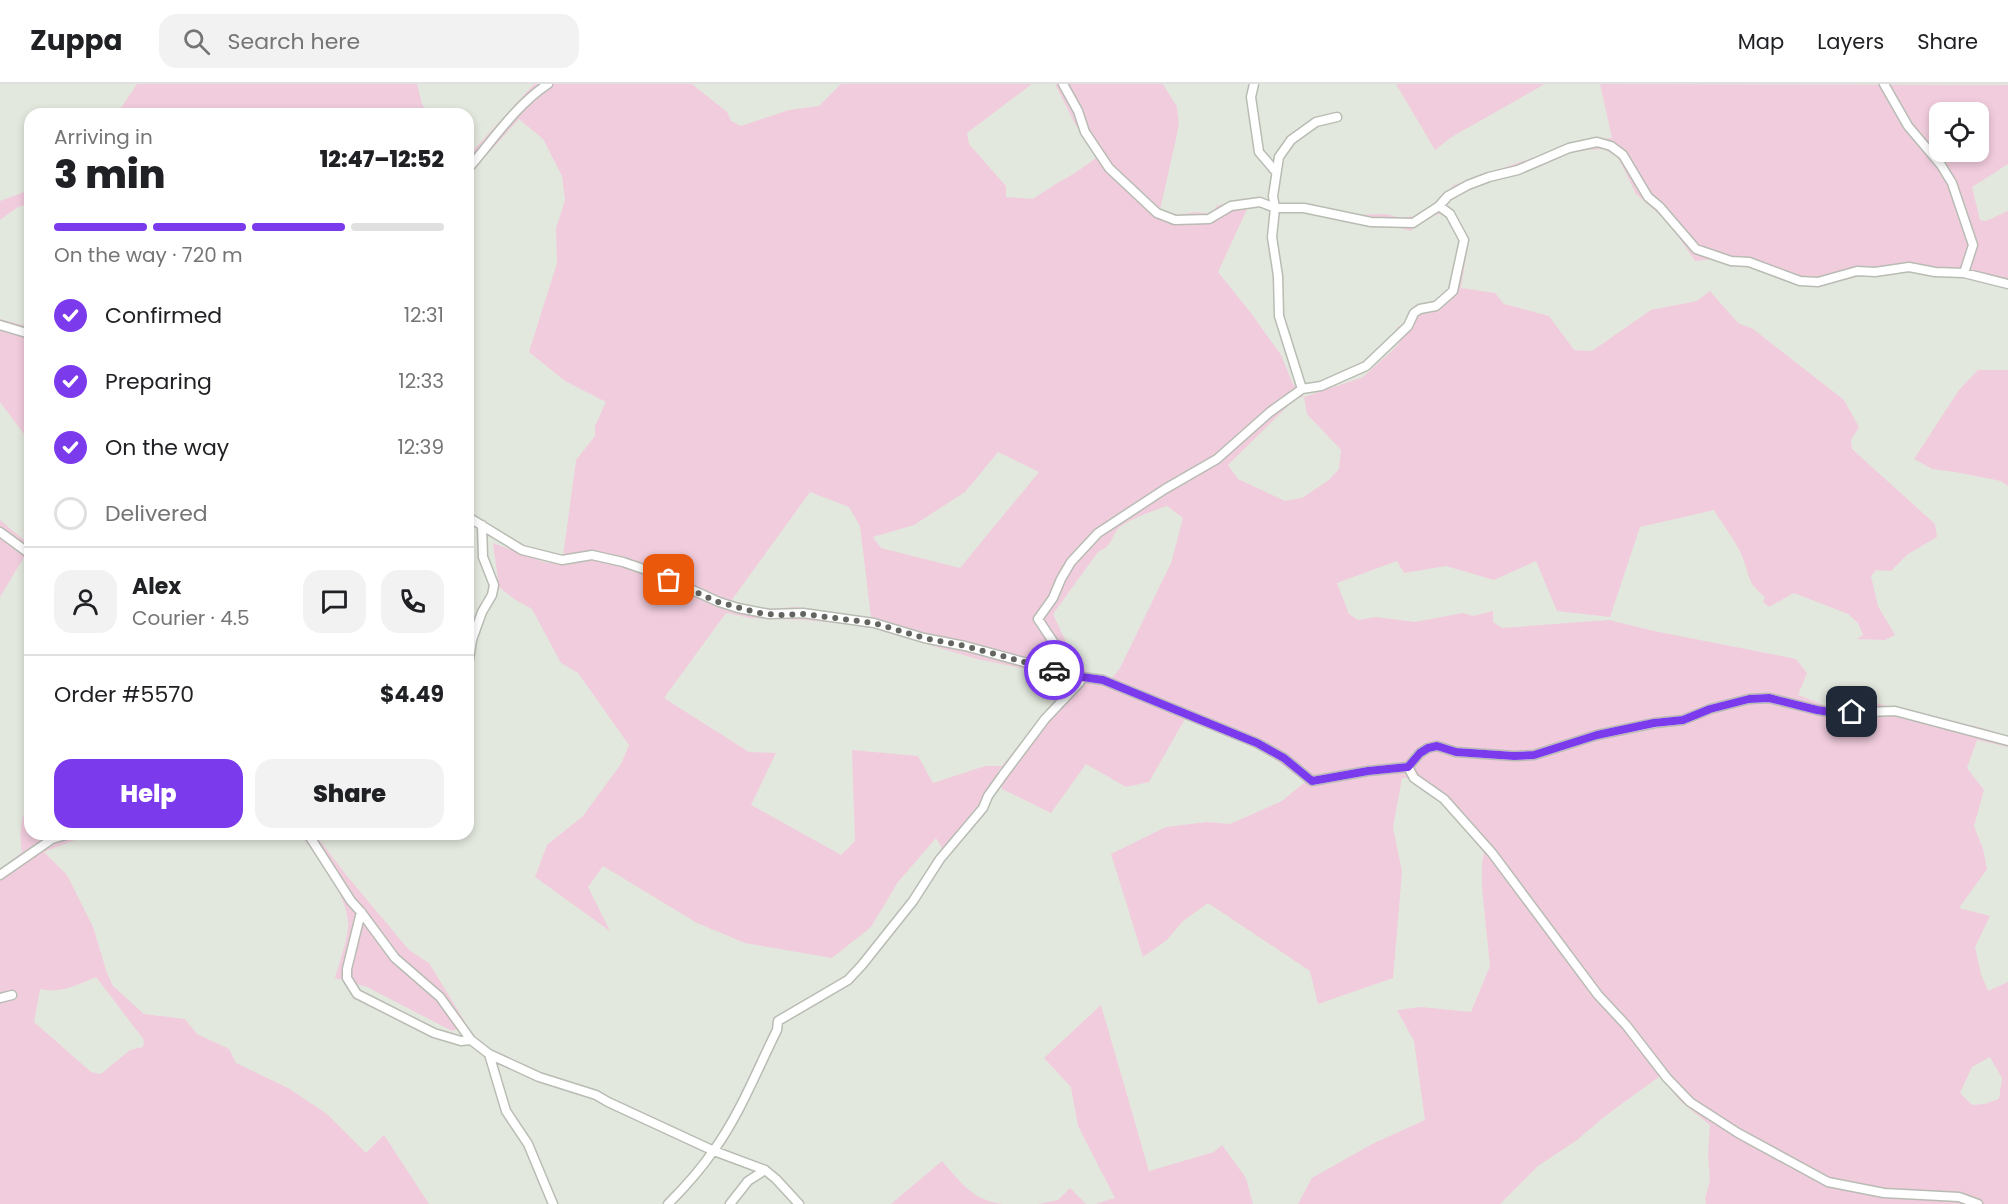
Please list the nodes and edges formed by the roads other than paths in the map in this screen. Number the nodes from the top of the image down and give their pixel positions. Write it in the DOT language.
graph roads {
  1 [pos="548,84"];
  2 [pos="1063,84"];
  3 [pos="1254,84"];
  4 [pos="1884,84"];
  5 [pos="1337,117"];
  6 [pos="474,162"];
  7 [pos="1276,172"];
  8 [pos="1439,206"];
  9 [pos="1275,208"];
  10 [pos="1964,273"];
  11 [pos="2008,284"];
  12 [pos="0,324"];
  13 [pos="24,332"];
  14 [pos="1302,389"];
  15 [pos="474,520"];
  16 [pos="482,525"];
  17 [pos="0,532"];
  18 [pos="24,550"];
  19 [pos="474,634"];
  20 [pos="1075,676"];
  21 [pos="2008,741"];
  22 [pos="1408,767"];
  23 [pos="51,840"];
  24 [pos="312,840"];
  25 [pos="0,875"];
  26 [pos="361,912"];
  27 [pos="12,995"];
  28 [pos="0,998"];
  29 [pos="471,1040"];
  30 [pos="489,1054"];
  31 [pos="714,1151"];
  32 [pos="765,1170"];
  33 [pos="553,1204"];
  34 [pos="668,1204"];
  35 [pos="730,1204"];
  36 [pos="799,1204"];
  37 [pos="1978,1204"];
  1 -- 6 [label="street"];
  2 -- 9 [label="street"];
  3 -- 7 [label="street"];
  4 -- 10 [label="street"];
  5 -- 7 [label="street"];
  7 -- 9 [label="street"];
  8 -- 9 [label="street"];
  8 -- 10 [label="street"];
  8 -- 14 [label="street"];
  9 -- 14 [label="street"];
  10 -- 11 [label="street"];
  12 -- 13 [label="street"];
  14 -- 20 [label="street"];
  15 -- 16 [label="street"];
  16 -- 19 [label="street"];
  16 -- 20 [label="street"];
  17 -- 18 [label="street"];
  20 -- 22 [label="street"];
  20 -- 31 [label="street"];
  21 -- 22 [label="street"];
  22 -- 37 [label="street"];
  23 -- 25 [label="street"];
  24 -- 26 [label="street"];
  26 -- 29 [label="street"];
  26 -- 29 [label="street"];
  27 -- 28 [label="street"];
  29 -- 30 [label="street"];
  30 -- 31 [label="street"];
  30 -- 33 [label="street"];
  31 -- 32 [label="street"];
  31 -- 34 [label="street"];
  32 -- 35 [label="street"];
  32 -- 36 [label="street"];
}
